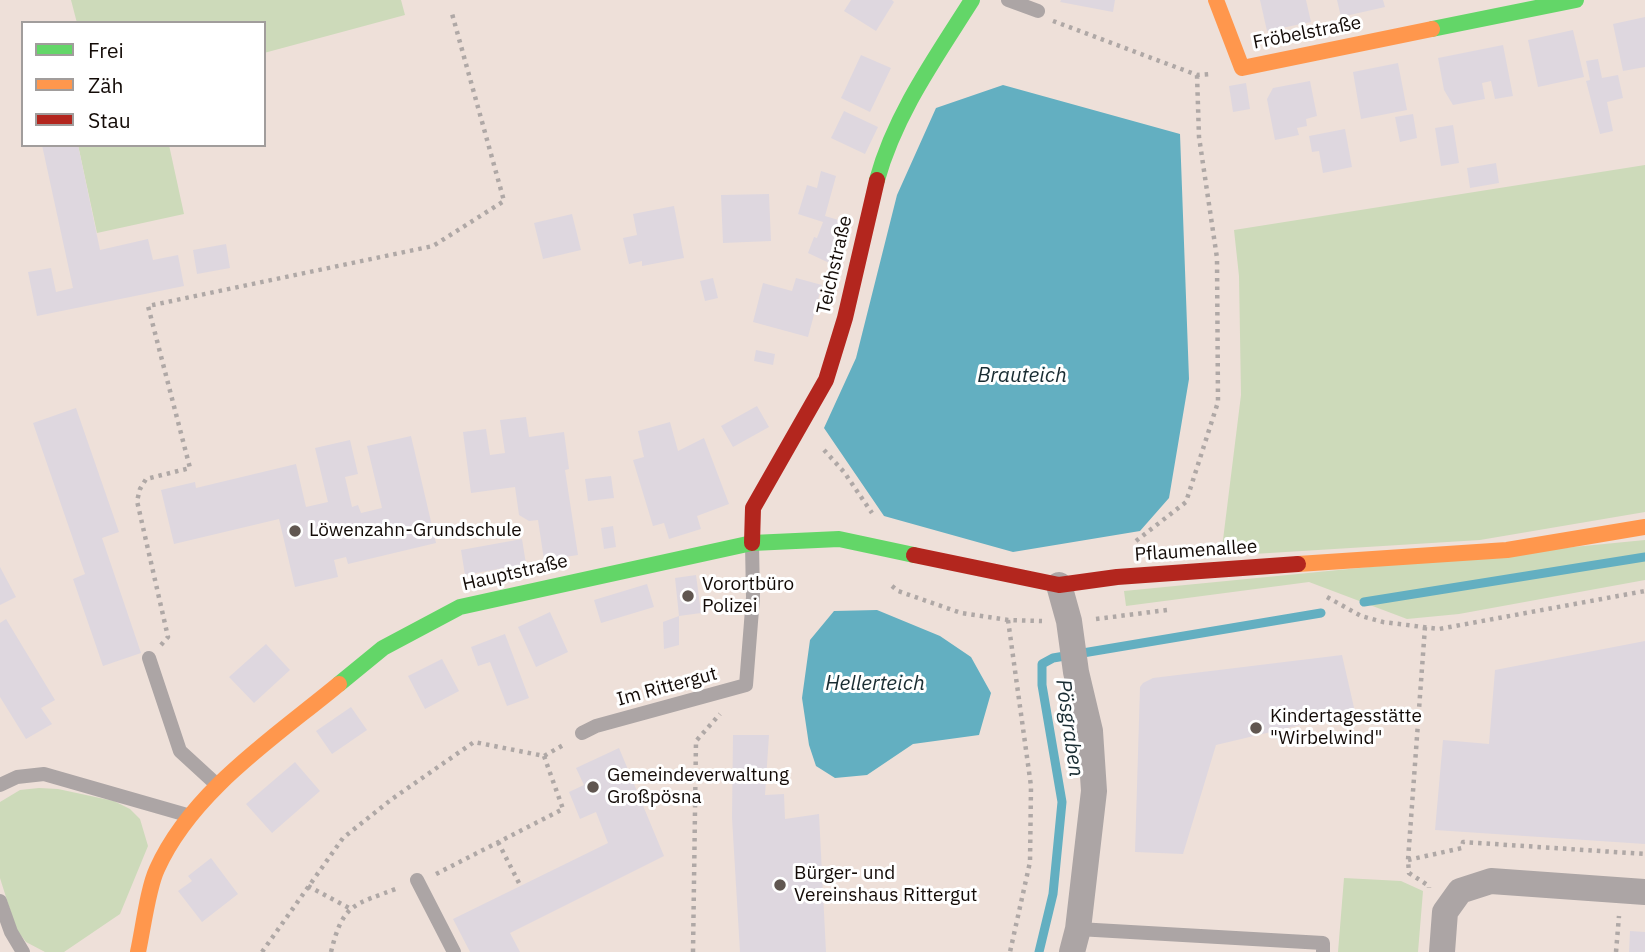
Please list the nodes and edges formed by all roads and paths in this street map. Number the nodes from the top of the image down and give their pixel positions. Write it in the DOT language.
graph roads {
  1 [pos="972,0"];
  2 [pos="1008,0"];
  3 [pos="1216,0"];
  4 [pos="1576,0"];
  5 [pos="451,10"];
  6 [pos="1038,11"];
  7 [pos="1242,68"];
  8 [pos="1197,75"];
  9 [pos="802,425"];
  10 [pos="1645,527"];
  11 [pos="1134,542"];
  12 [pos="752,543"];
  13 [pos="881,547"];
  14 [pos="1059,585"];
  15 [pos="1645,591"];
  16 [pos="1361,617"];
  17 [pos="1009,620"];
  18 [pos="1425,627"];
  19 [pos="149,658"];
  20 [pos="746,685"];
  21 [pos="582,733"];
  22 [pos="564,744"];
  23 [pos="544,756"];
  24 [pos="0,785"];
  25 [pos="217,785"];
  26 [pos="188,815"];
  27 [pos="498,842"];
  28 [pos="1645,854"];
  29 [pos="1408,860"];
  30 [pos="417,880"];
  31 [pos="308,886"];
  32 [pos="520,886"];
  33 [pos="1429,886"];
  34 [pos="1633,891"];
  35 [pos="0,901"];
  36 [pos="349,908"];
  37 [pos="1075,941"];
  38 [pos="23,952"];
  39 [pos="138,952"];
  40 [pos="262,952"];
  41 [pos="331,952"];
  42 [pos="454,952"];
  43 [pos="694,952"];
  44 [pos="1010,952"];
  45 [pos="1323,952"];
  46 [pos="1442,952"];
  47 [pos="1616,952"];
  1 -- 9 [label="street, Teichstraße"];
  2 -- 6 [label="lane"];
  3 -- 7 [label="street, Fröbelstraße"];
  4 -- 7 [label="street, Fröbelstraße"];
  5 -- 19 [label="path"];
  6 -- 8 [label="path"];
  7 -- 8 [label="path"];
  8 -- 11 [label="path"];
  9 -- 12 [label="street, Teichstraße"];
  9 -- 13 [label="path"];
  10 -- 14 [label="street, Pflaumenallee"];
  12 -- 13 [label="street, Pflaumenallee"];
  12 -- 20 [label="lane, Im Rittergut"];
  12 -- 25 [label="street, Hauptstraße"];
  13 -- 14 [label="street, Pflaumenallee"];
  14 -- 37 [label="street"];
  15 -- 18 [label="path"];
  16 -- 18 [label="path"];
  17 -- 44 [label="path"];
  18 -- 29 [label="path"];
  19 -- 25 [label="lane"];
  20 -- 21 [label="lane, Im Rittergut"];
  20 -- 43 [label="path"];
  22 -- 23 [label="path"];
  23 -- 27 [label="path"];
  23 -- 31 [label="path"];
  24 -- 26 [label="lane"];
  25 -- 26 [label="street, Hauptstraße"];
  26 -- 39 [label="street, Hauptstraße"];
  27 -- 30 [label="path"];
  27 -- 32 [label="path"];
  28 -- 29 [label="path"];
  29 -- 33 [label="path"];
  30 -- 36 [label="path"];
  30 -- 42 [label="lane"];
  31 -- 36 [label="path"];
  31 -- 40 [label="path"];
  34 -- 46 [label="street"];
  34 -- 47 [label="path"];
  35 -- 38 [label="lane"];
  36 -- 41 [label="path"];
  37 -- 45 [label="lane"];
}
